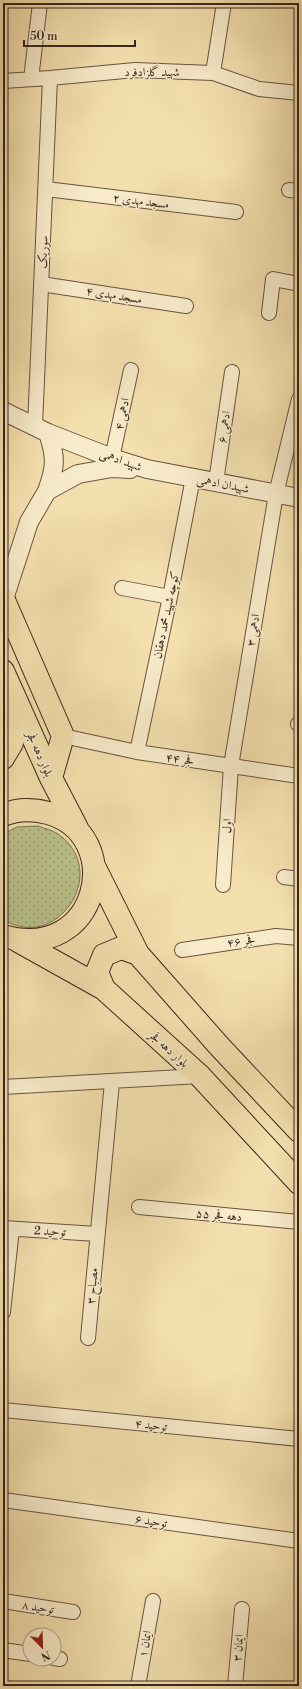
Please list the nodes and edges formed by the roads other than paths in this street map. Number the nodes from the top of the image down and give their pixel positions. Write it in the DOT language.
graph roads {
  1 [pos="40,3"];
  2 [pos="224,3"];
  3 [pos="213,74"];
  4 [pos="50,78"];
  5 [pos="31,79"];
  6 [pos="3,81"];
  7 [pos="299,93"];
  8 [pos="46,189"];
  9 [pos="236,212"];
  10 [pos="41,284"];
  11 [pos="299,284"];
  12 [pos="186,306"];
  13 [pos="269,313"];
  14 [pos="131,370"];
  15 [pos="232,372"];
  16 [pos="299,399"];
  17 [pos="3,412"];
  18 [pos="42,429"];
  19 [pos="112,458"];
  20 [pos="147,469"];
  21 [pos="193,478"];
  22 [pos="216,482"];
  23 [pos="48,491"];
  24 [pos="276,494"];
  25 [pos="299,498"];
  26 [pos="122,588"];
  27 [pos="3,598"];
  28 [pos="170,598"];
  29 [pos="3,671"];
  30 [pos="3,715"];
  31 [pos="63,736"];
  32 [pos="137,752"];
  33 [pos="3,758"];
  34 [pos="231,766"];
  35 [pos="299,776"];
  36 [pos="51,778"];
  37 [pos="3,815"];
  38 [pos="80,835"];
  39 [pos="94,866"];
  40 [pos="284,877"];
  41 [pos="299,879"];
  42 [pos="223,885"];
  43 [pos="11,938"];
  44 [pos="299,938"];
  45 [pos="182,950"];
  46 [pos="138,954"];
  47 [pos="104,989"];
  48 [pos="200,1076"];
  49 [pos="112,1082"];
  50 [pos="3,1086"];
  51 [pos="299,1131"];
  52 [pos="299,1183"];
  53 [pos="139,1207"];
  54 [pos="299,1222"];
  55 [pos="8,1229"];
  56 [pos="97,1234"];
  57 [pos="3,1312"];
  58 [pos="88,1338"];
  59 [pos="3,1410"];
  60 [pos="299,1439"];
  61 [pos="3,1500"];
  62 [pos="299,1541"];
  63 [pos="3,1601"];
  64 [pos="153,1601"];
  65 [pos="242,1609"];
  66 [pos="73,1612"];
  67 [pos="3,1650"];
  68 [pos="22,1653"];
  69 [pos="138,1686"];
  70 [pos="235,1686"];
  1 -- 5 [label="street"];
  2 -- 3 [label="street"];
  3 -- 4 [label="street, شهید گلزادفرد"];
  3 -- 7 [label="street, شهید گلزادفرد"];
  4 -- 5 [label="street, شهید گلزادفرد"];
  4 -- 8 [label="street, سوریک"];
  5 -- 6 [label="street, شهید گلزادفرد"];
  8 -- 9 [label="street, مسجد مهدی ۲"];
  8 -- 10 [label="street, سوریک"];
  10 -- 12 [label="street, مسجد مهدی ۴"];
  10 -- 18 [label="street, سوریک"];
  11 -- 13 [label="street"];
  14 -- 19 [label="street, ادهمی ۴"];
  15 -- 22 [label="street, ادهمی ۶"];
  16 -- 24 [label="street, ادهمی ۳"];
  17 -- 18 [label="street, شهید ادهمی"];
  18 -- 19 [label="street, شهید ادهمی"];
  18 -- 23 [label="street"];
  19 -- 20 [label="street, شهید ادهمی"];
  20 -- 21 [label="street, شهیدان ادهمی"];
  20 -- 23 [label="street, شهید ادهمی"];
  21 -- 22 [label="street, شهیدان ادهمی"];
  21 -- 28 [label="street, کوچه شهید محمد دهقان"];
  22 -- 24 [label="street, شهیدان ادهمی"];
  23 -- 27 [label="street, شهید ادهمی"];
  24 -- 25 [label="street, شهیدان ادهمی"];
  24 -- 34 [label="street, ادهمی ۳"];
  26 -- 28 [label="street"];
  27 -- 31 [label="main road"];
  28 -- 32 [label="street, کوچه شهید محمد دهقان"];
  29 -- 36 [label="main road, بلوار دهه فجر"];
  30 -- 33 [label="main road"];
  31 -- 32 [label="street, فجر ۴۴"];
  31 -- 36 [label="main road"];
  32 -- 34 [label="street, فجر ۴۴"];
  34 -- 35 [label="street, فجر ۴۴"];
  34 -- 42 [label="street, اول"];
  36 -- 38 [label="main road, بلوار دهه فجر"];
  37 -- 38 [label="main road"];
  38 -- 39 [label="main road"];
  39 -- 43 [label="main road"];
  39 -- 46 [label="main road"];
  40 -- 41 [label="street"];
  43 -- 47 [label="main road, بلوار دهه فجر"];
  44 -- 45 [label="street, فجر ۴۶"];
  46 -- 47 [label="main road"];
  46 -- 51 [label="main road"];
  47 -- 48 [label="main road, بلوار دهه فجر"];
  48 -- 49 [label="street"];
  48 -- 52 [label="main road, بلوار دهه فجر"];
  49 -- 50 [label="street"];
  49 -- 56 [label="street, مصباح ۳"];
  53 -- 54 [label="street, دهه فجر ۵۵"];
  55 -- 56 [label="street, توحید 2"];
  55 -- 57 [label="street"];
  56 -- 58 [label="street, مصباح ۳"];
  59 -- 60 [label="street, توحید ۴"];
  61 -- 62 [label="street, توحید ۶"];
  63 -- 66 [label="street, توحید ۸"];
  64 -- 69 [label="street, ایمان ۱"];
  65 -- 70 [label="street, ایمان ۳"];
  67 -- 68 [label="street"];
}
